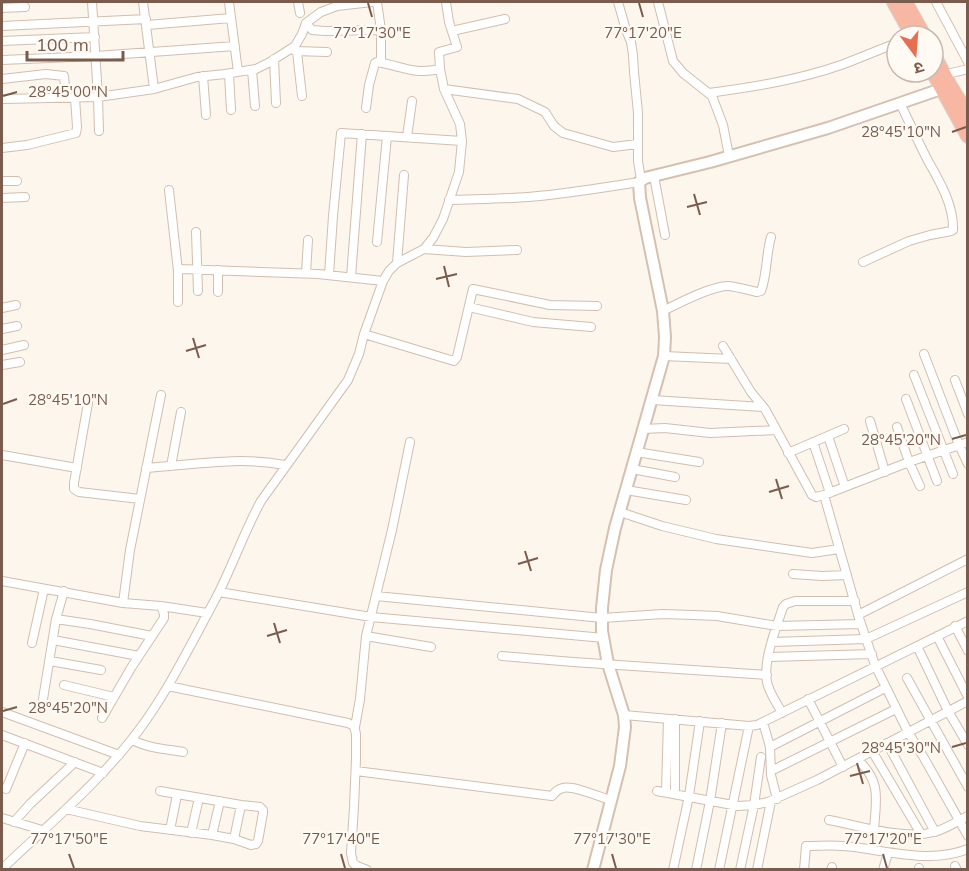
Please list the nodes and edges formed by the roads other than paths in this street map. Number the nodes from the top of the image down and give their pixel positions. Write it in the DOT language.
graph roads {
  1 [pos="92,2"];
  2 [pos="143,2"];
  3 [pos="229,2"];
  4 [pos="298,2"];
  5 [pos="372,2"];
  6 [pos="377,2"];
  7 [pos="446,2"];
  8 [pos="618,2"];
  9 [pos="658,2"];
  10 [pos="894,2"];
  11 [pos="905,2"];
  12 [pos="936,2"];
  13 [pos="339,4"];
  14 [pos="2,8"];
  15 [pos="25,8"];
  16 [pos="300,13"];
  17 [pos="231,18"];
  18 [pos="505,19"];
  19 [pos="94,22"];
  20 [pos="147,22"];
  21 [pos="306,23"];
  22 [pos="906,24"];
  23 [pos="917,24"];
  24 [pos="2,26"];
  25 [pos="381,30"];
  26 [pos="452,31"];
  27 [pos="95,37"];
  28 [pos="2,41"];
  29 [pos="235,46"];
  30 [pos="885,48"];
  31 [pos="293,51"];
  32 [pos="150,52"];
  33 [pos="327,52"];
  34 [pos="96,56"];
  35 [pos="274,59"];
  36 [pos="2,60"];
  37 [pos="968,62"];
  38 [pos="381,63"];
  39 [pos="440,69"];
  40 [pos="968,69"];
  41 [pos="252,70"];
  42 [pos="233,73"];
  43 [pos="203,76"];
  44 [pos="945,78"];
  45 [pos="2,79"];
  46 [pos="934,84"];
  47 [pos="943,84"];
  48 [pos="944,84"];
  49 [pos="154,89"];
  50 [pos="444,89"];
  51 [pos="709,93"];
  52 [pos="302,96"];
  53 [pos="98,97"];
  54 [pos="70,98"];
  55 [pos="2,99"];
  56 [pos="412,101"];
  57 [pos="276,103"];
  58 [pos="900,103"];
  59 [pos="255,106"];
  60 [pos="366,108"];
  61 [pos="231,110"];
  62 [pos="206,115"];
  63 [pos="968,115"];
  64 [pos="99,131"];
  65 [pos="362,134"];
  66 [pos="387,136"];
  67 [pos="968,136"];
  68 [pos="407,137"];
  69 [pos="462,141"];
  70 [pos="638,144"];
  71 [pos="2,148"];
  72 [pos="729,156"];
  73 [pos="404,175"];
  74 [pos="654,176"];
  75 [pos="17,180"];
  76 [pos="2,181"];
  77 [pos="640,181"];
  78 [pos="169,190"];
  79 [pos="2,198"];
  80 [pos="25,198"];
  81 [pos="449,200"];
  82 [pos="196,232"];
  83 [pos="665,235"];
  84 [pos="771,237"];
  85 [pos="308,240"];
  86 [pos="377,242"];
  87 [pos="424,249"];
  88 [pos="517,250"];
  89 [pos="863,262"];
  90 [pos="397,263"];
  91 [pos="197,270"];
  92 [pos="218,270"];
  93 [pos="178,271"];
  94 [pos="306,273"];
  95 [pos="328,275"];
  96 [pos="351,277"];
  97 [pos="383,281"];
  98 [pos="198,291"];
  99 [pos="218,292"];
  100 [pos="178,302"];
  101 [pos="16,305"];
  102 [pos="597,306"];
  103 [pos="469,307"];
  104 [pos="2,308"];
  105 [pos="663,311"];
  106 [pos="17,326"];
  107 [pos="591,327"];
  108 [pos="2,329"];
  109 [pos="364,334"];
  110 [pos="24,345"];
  111 [pos="723,346"];
  112 [pos="2,350"];
  113 [pos="924,354"];
  114 [pos="664,356"];
  115 [pos="731,359"];
  116 [pos="20,362"];
  117 [pos="2,365"];
  118 [pos="914,375"];
  119 [pos="956,380"];
  120 [pos="161,395"];
  121 [pos="906,399"];
  122 [pos="652,400"];
  123 [pos="88,403"];
  124 [pos="763,407"];
  125 [pos="181,412"];
  126 [pos="968,414"];
  127 [pos="870,421"];
  128 [pos="897,427"];
  129 [pos="643,429"];
  130 [pos="844,429"];
  131 [pos="776,430"];
  132 [pos="828,436"];
  133 [pos="411,442"];
  134 [pos="813,442"];
  135 [pos="968,442"];
  136 [pos="959,445"];
  137 [pos="943,451"];
  138 [pos="636,452"];
  139 [pos="788,453"];
  140 [pos="2,455"];
  141 [pos="927,456"];
  142 [pos="699,462"];
  143 [pos="909,462"];
  144 [pos="968,464"];
  145 [pos="285,465"];
  146 [pos="171,466"];
  147 [pos="76,468"];
  148 [pos="146,468"];
  149 [pos="632,469"];
  150 [pos="885,471"];
  151 [pos="953,474"];
  152 [pos="675,477"];
  153 [pos="937,481"];
  154 [pos="920,486"];
  155 [pos="845,487"];
  156 [pos="626,490"];
  157 [pos="827,494"];
  158 [pos="140,499"];
  159 [pos="686,500"];
  160 [pos="620,512"];
  161 [pos="839,549"];
  162 [pos="968,559"];
  163 [pos="793,574"];
  164 [pos="847,575"];
  165 [pos="2,581"];
  166 [pos="44,589"];
  167 [pos="64,591"];
  168 [pos="219,592"];
  169 [pos="968,592"];
  170 [pos="376,596"];
  171 [pos="855,601"];
  172 [pos="123,603"];
  173 [pos="161,606"];
  174 [pos="207,613"];
  175 [pos="858,615"];
  176 [pos="371,617"];
  177 [pos="602,618"];
  178 [pos="56,619"];
  179 [pos="968,621"];
  180 [pos="861,624"];
  181 [pos="777,626"];
  182 [pos="956,626"];
  183 [pos="152,636"];
  184 [pos="366,636"];
  185 [pos="937,636"];
  186 [pos="604,638"];
  187 [pos="866,639"];
  188 [pos="53,640"];
  189 [pos="772,642"];
  190 [pos="32,643"];
  191 [pos="917,646"];
  192 [pos="431,647"];
  193 [pos="968,651"];
  194 [pos="872,654"];
  195 [pos="139,656"];
  196 [pos="502,656"];
  197 [pos="769,657"];
  198 [pos="50,661"];
  199 [pos="608,664"];
  200 [pos="875,665"];
  201 [pos="101,670"];
  202 [pos="767,675"];
  203 [pos="907,678"];
  204 [pos="64,686"];
  205 [pos="168,686"];
  206 [pos="885,688"];
  207 [pos="114,697"];
  208 [pos="43,699"];
  209 [pos="808,699"];
  210 [pos="968,699"];
  211 [pos="896,709"];
  212 [pos="948,711"];
  213 [pos="2,712"];
  214 [pos="782,713"];
  215 [pos="624,715"];
  216 [pos="102,718"];
  217 [pos="672,719"];
  218 [pos="700,721"];
  219 [pos="820,721"];
  220 [pos="930,721"];
  221 [pos="763,722"];
  222 [pos="722,723"];
  223 [pos="749,726"];
  224 [pos="355,727"];
  225 [pos="908,732"];
  226 [pos="2,735"];
  227 [pos="132,740"];
  228 [pos="831,741"];
  229 [pos="887,742"];
  230 [pos="25,743"];
  231 [pos="968,745"];
  232 [pos="770,747"];
  233 [pos="872,751"];
  234 [pos="183,752"];
  235 [pos="119,755"];
  236 [pos="761,757"];
  237 [pos="857,759"];
  238 [pos="75,762"];
  239 [pos="843,767"];
  240 [pos="356,771"];
  241 [pos="771,771"];
  242 [pos="103,773"];
  243 [pos="968,787"];
  244 [pos="6,789"];
  245 [pos="160,791"];
  246 [pos="675,793"];
  247 [pos="177,795"];
  248 [pos="689,796"];
  249 [pos="199,798"];
  250 [pos="610,800"];
  251 [pos="774,800"];
  252 [pos="220,801"];
  253 [pos="710,801"];
  254 [pos="732,805"];
  255 [pos="754,805"];
  256 [pos="241,806"];
  257 [pos="66,809"];
  258 [pos="968,816"];
  259 [pos="2,818"];
  260 [pos="829,820"];
  261 [pos="959,820"];
  262 [pos="14,822"];
  263 [pos="42,830"];
  264 [pos="170,830"];
  265 [pos="874,830"];
  266 [pos="935,832"];
  267 [pos="191,833"];
  268 [pos="921,834"];
  269 [pos="212,835"];
  270 [pos="968,836"];
  271 [pos="234,839"];
  272 [pos="968,849"];
  273 [pos="888,853"];
  274 [pos="353,866"];
  275 [pos="2,869"];
  276 [pos="367,870"];
  277 [pos="592,870"];
  278 [pos="674,870"];
  279 [pos="696,870"];
  280 [pos="719,870"];
  281 [pos="740,870"];
  282 [pos="757,870"];
  283 [pos="804,870"];
  284 [pos="883,870"];
  1 -- 19 [label="street"];
  2 -- 20 [label="street"];
  3 -- 17 [label="street"];
  4 -- 16 [label="street"];
  5 -- 13 [label="street"];
  6 -- 25 [label="street"];
  7 -- 26 [label="street"];
  8 -- 70 [label="street"];
  9 -- 51 [label="street"];
  10 -- 22 [label="highway"];
  11 -- 23 [label="highway"];
  12 -- 37 [label="street"];
  13 -- 21 [label="street"];
  14 -- 15 [label="street"];
  17 -- 20 [label="street"];
  17 -- 29 [label="street"];
  18 -- 26 [label="street"];
  19 -- 20 [label="street"];
  19 -- 24 [label="street"];
  19 -- 27 [label="street"];
  20 -- 32 [label="street"];
  21 -- 25 [label="street"];
  21 -- 31 [label="street"];
  25 -- 38 [label="street"];
  26 -- 39 [label="street"];
  27 -- 28 [label="street"];
  27 -- 34 [label="street"];
  29 -- 32 [label="street"];
  29 -- 42 [label="street"];
  30 -- 51 [label="street"];
  31 -- 33 [label="street"];
  31 -- 35 [label="street"];
  31 -- 52 [label="street"];
  32 -- 34 [label="street"];
  32 -- 49 [label="street"];
  34 -- 36 [label="street"];
  34 -- 53 [label="street"];
  35 -- 41 [label="street"];
  35 -- 57 [label="street"];
  38 -- 39 [label="street"];
  38 -- 60 [label="street"];
  39 -- 50 [label="street"];
  40 -- 44 [label="street"];
  41 -- 42 [label="street"];
  41 -- 59 [label="street"];
  42 -- 43 [label="street"];
  42 -- 61 [label="street"];
  43 -- 49 [label="street"];
  43 -- 62 [label="street"];
  45 -- 54 [label="street"];
  46 -- 58 [label="street"];
  47 -- 67 [label="highway"];
  48 -- 63 [label="highway"];
  49 -- 53 [label="street"];
  50 -- 69 [label="street"];
  50 -- 70 [label="street"];
  51 -- 72 [label="street"];
  53 -- 54 [label="street"];
  53 -- 64 [label="street"];
  54 -- 55 [label="street"];
  54 -- 71 [label="street"];
  56 -- 68 [label="street"];
  58 -- 72 [label="street"];
  58 -- 89 [label="street"];
  65 -- 66 [label="street"];
  65 -- 95 [label="street"];
  65 -- 96 [label="street"];
  66 -- 68 [label="street"];
  66 -- 86 [label="street"];
  68 -- 69 [label="street"];
  69 -- 81 [label="street"];
  70 -- 77 [label="street"];
  72 -- 74 [label="street"];
  73 -- 90 [label="street"];
  74 -- 77 [label="street"];
  74 -- 83 [label="street"];
  75 -- 76 [label="street"];
  77 -- 81 [label="street"];
  77 -- 105 [label="street"];
  78 -- 93 [label="street"];
  79 -- 80 [label="street"];
  81 -- 87 [label="street"];
  82 -- 91 [label="street"];
  84 -- 105 [label="street"];
  85 -- 94 [label="street"];
  87 -- 88 [label="street"];
  87 -- 90 [label="street"];
  90 -- 97 [label="street"];
  91 -- 92 [label="street"];
  91 -- 93 [label="street"];
  91 -- 98 [label="street"];
  92 -- 94 [label="street"];
  92 -- 99 [label="street"];
  93 -- 100 [label="street"];
  94 -- 95 [label="street"];
  95 -- 96 [label="street"];
  96 -- 97 [label="street"];
  97 -- 109 [label="street"];
  101 -- 104 [label="street"];
  102 -- 103 [label="street"];
  103 -- 107 [label="street"];
  103 -- 109 [label="street"];
  105 -- 114 [label="street"];
  106 -- 108 [label="street"];
  109 -- 145 [label="street"];
  110 -- 112 [label="street"];
  111 -- 115 [label="street"];
  113 -- 136 [label="street"];
  114 -- 115 [label="street"];
  114 -- 122 [label="street"];
  115 -- 124 [label="street"];
  116 -- 117 [label="street"];
  118 -- 137 [label="street"];
  119 -- 126 [label="street"];
  120 -- 148 [label="street"];
  121 -- 141 [label="street"];
  122 -- 124 [label="street"];
  122 -- 129 [label="street"];
  123 -- 147 [label="street"];
  124 -- 131 [label="street"];
  125 -- 146 [label="street"];
  127 -- 150 [label="street"];
  128 -- 143 [label="street"];
  129 -- 131 [label="street"];
  129 -- 138 [label="street"];
  130 -- 132 [label="street"];
  131 -- 139 [label="street"];
  132 -- 134 [label="street"];
  132 -- 155 [label="street"];
  133 -- 170 [label="street"];
  134 -- 139 [label="street"];
  134 -- 157 [label="street"];
  135 -- 136 [label="street"];
  136 -- 137 [label="street"];
  136 -- 144 [label="street"];
  137 -- 141 [label="street"];
  137 -- 151 [label="street"];
  138 -- 142 [label="street"];
  138 -- 149 [label="street"];
  139 -- 157 [label="street"];
  140 -- 147 [label="street"];
  141 -- 143 [label="street"];
  141 -- 153 [label="street"];
  143 -- 150 [label="street"];
  143 -- 154 [label="street"];
  145 -- 146 [label="street"];
  145 -- 168 [label="street"];
  146 -- 148 [label="street"];
  147 -- 158 [label="street"];
  148 -- 158 [label="street"];
  149 -- 152 [label="street"];
  149 -- 156 [label="street"];
  150 -- 155 [label="street"];
  155 -- 157 [label="street"];
  156 -- 159 [label="street"];
  156 -- 160 [label="street"];
  157 -- 161 [label="street"];
  158 -- 172 [label="street"];
  160 -- 161 [label="street"];
  160 -- 177 [label="street"];
  161 -- 164 [label="street"];
  162 -- 175 [label="street"];
  163 -- 164 [label="street"];
  164 -- 171 [label="street"];
  165 -- 166 [label="street"];
  166 -- 167 [label="street"];
  166 -- 190 [label="street"];
  167 -- 172 [label="street"];
  167 -- 178 [label="street"];
  168 -- 174 [label="street"];
  168 -- 176 [label="street"];
  169 -- 187 [label="street"];
  170 -- 176 [label="street"];
  170 -- 177 [label="street"];
  171 -- 175 [label="street"];
  171 -- 181 [label="street"];
  172 -- 173 [label="street"];
  173 -- 174 [label="street"];
  173 -- 183 [label="street"];
  174 -- 205 [label="street"];
  175 -- 180 [label="street"];
  176 -- 184 [label="street"];
  176 -- 186 [label="street"];
  177 -- 181 [label="street"];
  177 -- 186 [label="street"];
  178 -- 183 [label="street"];
  178 -- 188 [label="street"];
  179 -- 182 [label="street"];
  180 -- 181 [label="street"];
  180 -- 187 [label="street"];
  181 -- 189 [label="street"];
  182 -- 185 [label="street"];
  182 -- 193 [label="street"];
  183 -- 195 [label="street"];
  184 -- 192 [label="street"];
  184 -- 224 [label="street"];
  185 -- 191 [label="street"];
  185 -- 210 [label="street"];
  186 -- 199 [label="street"];
  187 -- 189 [label="street"];
  187 -- 194 [label="street"];
  188 -- 195 [label="street"];
  188 -- 198 [label="street"];
  189 -- 197 [label="street"];
  191 -- 200 [label="street"];
  191 -- 212 [label="street"];
  194 -- 197 [label="street"];
  194 -- 200 [label="street"];
  195 -- 207 [label="street"];
  196 -- 199 [label="street"];
  197 -- 202 [label="street"];
  198 -- 201 [label="street"];
  198 -- 208 [label="street"];
  199 -- 202 [label="street"];
  199 -- 215 [label="street"];
  200 -- 206 [label="street"];
  200 -- 209 [label="street"];
  202 -- 214 [label="street"];
  203 -- 220 [label="street"];
  204 -- 207 [label="street"];
  205 -- 224 [label="street"];
  205 -- 227 [label="street"];
  206 -- 211 [label="street"];
  206 -- 219 [label="street"];
  207 -- 216 [label="street"];
  209 -- 214 [label="street"];
  209 -- 219 [label="street"];
  210 -- 212 [label="street"];
  211 -- 225 [label="street"];
  211 -- 228 [label="street"];
  212 -- 220 [label="street"];
  212 -- 231 [label="street"];
  213 -- 235 [label="street"];
  214 -- 221 [label="street"];
  215 -- 217 [label="street"];
  215 -- 250 [label="street"];
  217 -- 218 [label="street"];
  217 -- 246 [label="street"];
  217 -- 246 [label="street"];
  218 -- 222 [label="street"];
  218 -- 248 [label="street"];
  219 -- 228 [label="street"];
  219 -- 232 [label="street"];
  220 -- 225 [label="street"];
  220 -- 243 [label="street"];
  221 -- 223 [label="street"];
  221 -- 232 [label="street"];
  222 -- 223 [label="street"];
  222 -- 253 [label="street"];
  223 -- 254 [label="street"];
  224 -- 240 [label="street"];
  225 -- 229 [label="street"];
  225 -- 261 [label="street"];
  226 -- 230 [label="street"];
  227 -- 234 [label="street"];
  227 -- 235 [label="street"];
  228 -- 239 [label="street"];
  228 -- 241 [label="street"];
  229 -- 233 [label="street"];
  229 -- 266 [label="street"];
  230 -- 238 [label="street"];
  230 -- 244 [label="street"];
  232 -- 241 [label="street"];
  233 -- 237 [label="street"];
  233 -- 268 [label="street"];
  235 -- 242 [label="street"];
  236 -- 255 [label="street"];
  237 -- 239 [label="street"];
  237 -- 265 [label="street"];
  238 -- 242 [label="street"];
  238 -- 262 [label="street"];
  239 -- 251 [label="street"];
  240 -- 250 [label="street"];
  240 -- 274 [label="street"];
  241 -- 251 [label="street"];
  242 -- 257 [label="street"];
  245 -- 247 [label="street"];
  246 -- 248 [label="street"];
  247 -- 249 [label="street"];
  247 -- 264 [label="street"];
  248 -- 253 [label="street"];
  248 -- 278 [label="street"];
  249 -- 252 [label="street"];
  249 -- 267 [label="street"];
  250 -- 277 [label="street"];
  251 -- 255 [label="street"];
  251 -- 282 [label="street"];
  252 -- 256 [label="street"];
  252 -- 269 [label="street"];
  253 -- 254 [label="street"];
  253 -- 279 [label="street"];
  254 -- 255 [label="street"];
  254 -- 280 [label="street"];
  255 -- 281 [label="street"];
  256 -- 271 [label="street"];
  256 -- 271 [label="street"];
  257 -- 263 [label="street"];
  257 -- 264 [label="street"];
  258 -- 261 [label="street"];
  259 -- 262 [label="street"];
  260 -- 265 [label="street"];
  261 -- 266 [label="street"];
  261 -- 270 [label="street"];
  262 -- 263 [label="street"];
  263 -- 275 [label="street"];
  264 -- 267 [label="street"];
  265 -- 268 [label="street"];
  266 -- 268 [label="street"];
  267 -- 269 [label="street"];
  269 -- 271 [label="street"];
  272 -- 273 [label="street"];
  273 -- 283 [label="street"];
  273 -- 284 [label="street"];
  274 -- 276 [label="street"];
}
